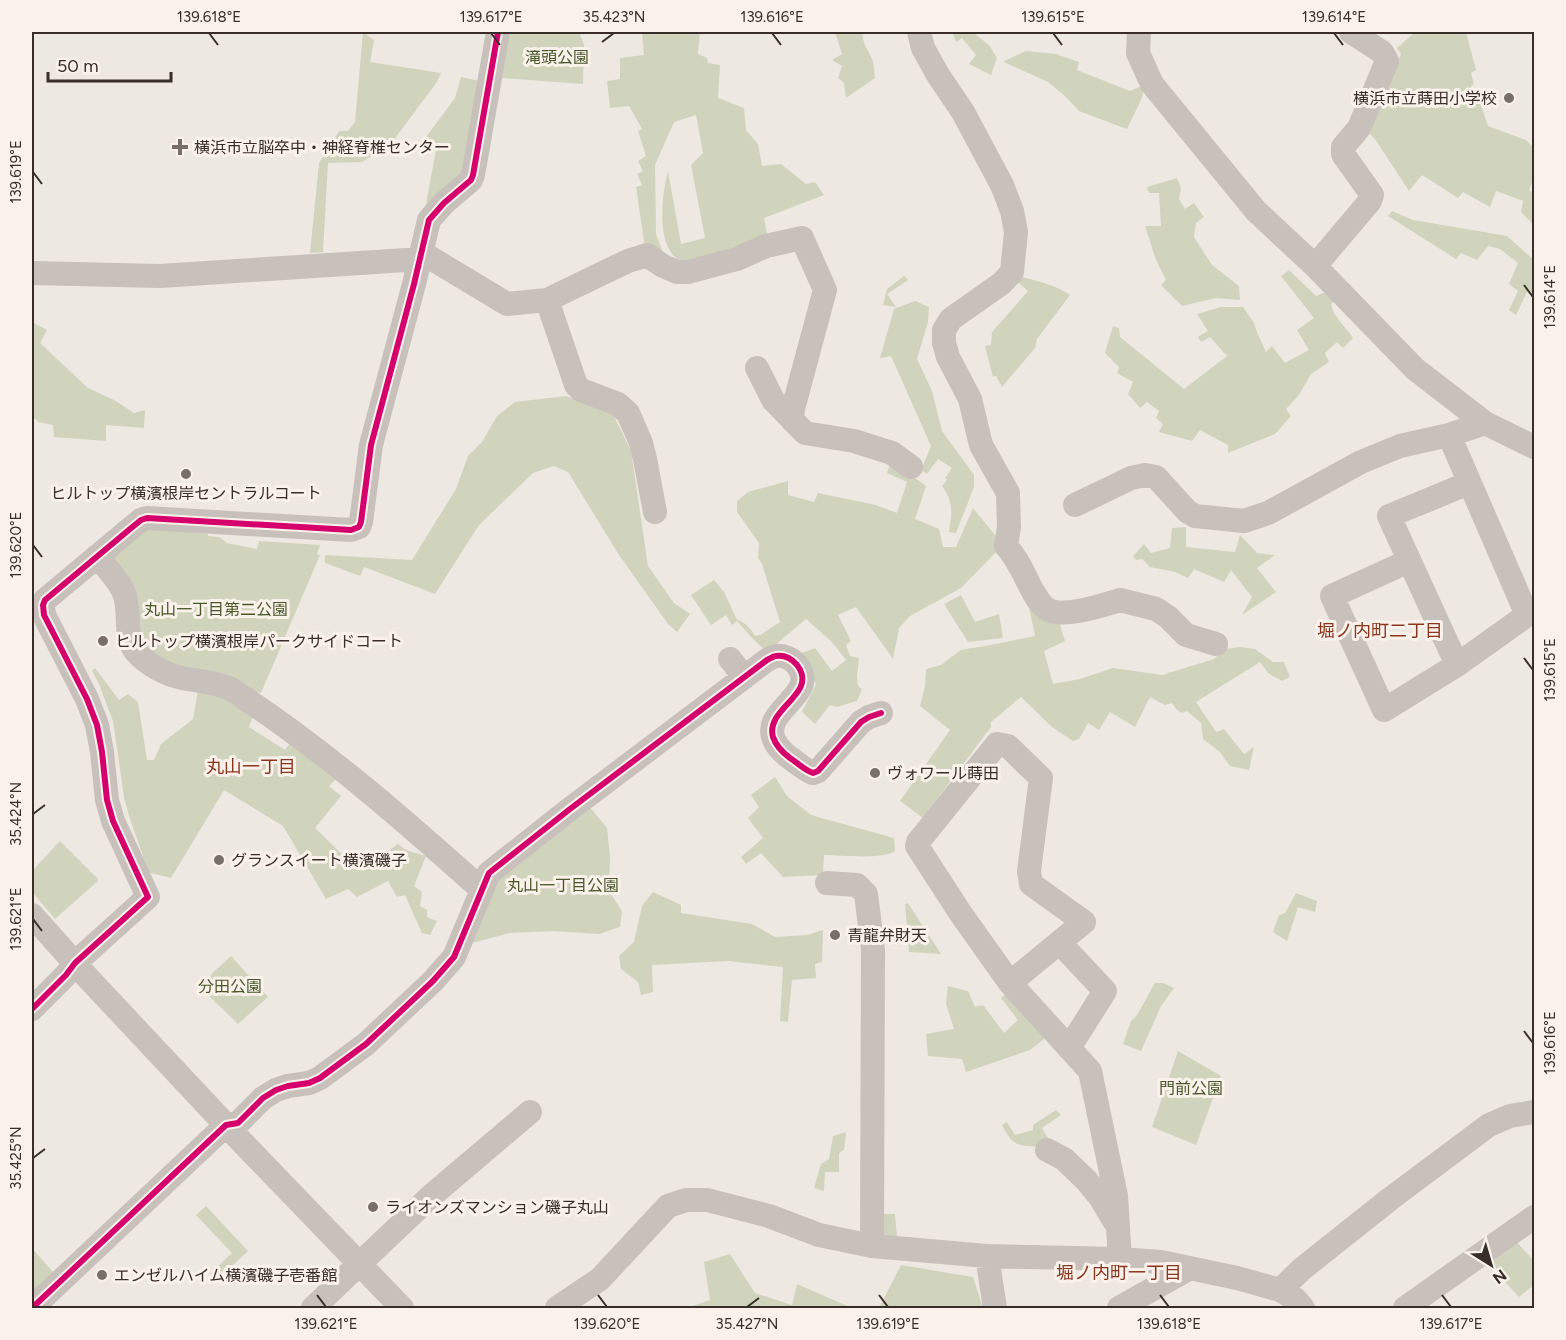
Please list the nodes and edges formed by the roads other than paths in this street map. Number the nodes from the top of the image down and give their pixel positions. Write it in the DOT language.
graph roads {
  1 [pos="498,32"];
  2 [pos="920,32"];
  3 [pos="1139,32"];
  4 [pos="1351,32"];
  5 [pos="420,260"];
  6 [pos="1315,266"];
  7 [pos="32,273"];
  8 [pos="547,300"];
  9 [pos="757,368"];
  10 [pos="792,420"];
  11 [pos="1485,423"];
  12 [pos="1449,435"];
  13 [pos="1534,447"];
  14 [pos="911,467"];
  15 [pos="1469,483"];
  16 [pos="1075,505"];
  17 [pos="656,512"];
  18 [pos="97,556"];
  19 [pos="1409,561"];
  20 [pos="1216,644"];
  21 [pos="1457,665"];
  22 [pos="881,713"];
  23 [pos="827,884"];
  24 [pos="481,889"];
  25 [pos="32,915"];
  26 [pos="1060,943"];
  27 [pos="75,963"];
  28 [pos="1010,983"];
  29 [pos="32,1009"];
  30 [pos="1069,1048"];
  31 [pos="530,1112"];
  32 [pos="1534,1113"];
  33 [pos="226,1125"];
  34 [pos="1047,1150"];
  35 [pos="1534,1216"];
  36 [pos="1117,1224"];
  37 [pos="872,1246"];
  38 [pos="987,1256"];
  39 [pos="1120,1259"];
  40 [pos="360,1264"];
  41 [pos="1190,1268"];
  42 [pos="1280,1290"];
  43 [pos="1124,1307"];
  44 [pos="32,1308"];
  45 [pos="313,1308"];
  46 [pos="402,1308"];
  47 [pos="557,1308"];
  48 [pos="995,1308"];
  49 [pos="1303,1308"];
  50 [pos="1406,1308"];
  1 -- 5 [label="street"];
  2 -- 20 [label="street"];
  3 -- 6 [label="street"];
  4 -- 6 [label="street"];
  5 -- 7 [label="street"];
  5 -- 8 [label="street"];
  5 -- 18 [label="street"];
  6 -- 11 [label="street"];
  8 -- 10 [label="street"];
  8 -- 17 [label="street"];
  9 -- 10 [label="street"];
  10 -- 14 [label="street"];
  11 -- 12 [label="street"];
  11 -- 13 [label="street"];
  12 -- 15 [label="street"];
  12 -- 16 [label="street"];
  15 -- 19 [label="street"];
  15 -- 21 [label="street"];
  18 -- 24 [label="street"];
  18 -- 27 [label="street"];
  19 -- 21 [label="street"];
  19 -- 21 [label="street"];
  22 -- 24 [label="street"];
  23 -- 37 [label="street"];
  24 -- 33 [label="street"];
  25 -- 27 [label="street"];
  26 -- 28 [label="street"];
  26 -- 28 [label="street"];
  26 -- 30 [label="street"];
  27 -- 29 [label="street"];
  27 -- 33 [label="street"];
  28 -- 30 [label="street"];
  30 -- 36 [label="street"];
  31 -- 40 [label="street"];
  32 -- 42 [label="street"];
  33 -- 40 [label="street"];
  33 -- 44 [label="street"];
  34 -- 36 [label="street"];
  35 -- 50 [label="street"];
  36 -- 39 [label="street"];
  37 -- 38 [label="street"];
  37 -- 47 [label="street"];
  38 -- 39 [label="street"];
  38 -- 48 [label="street"];
  39 -- 41 [label="street"];
  40 -- 45 [label="street"];
  40 -- 46 [label="street"];
  41 -- 42 [label="street"];
  41 -- 43 [label="street"];
  42 -- 49 [label="street"];
}
